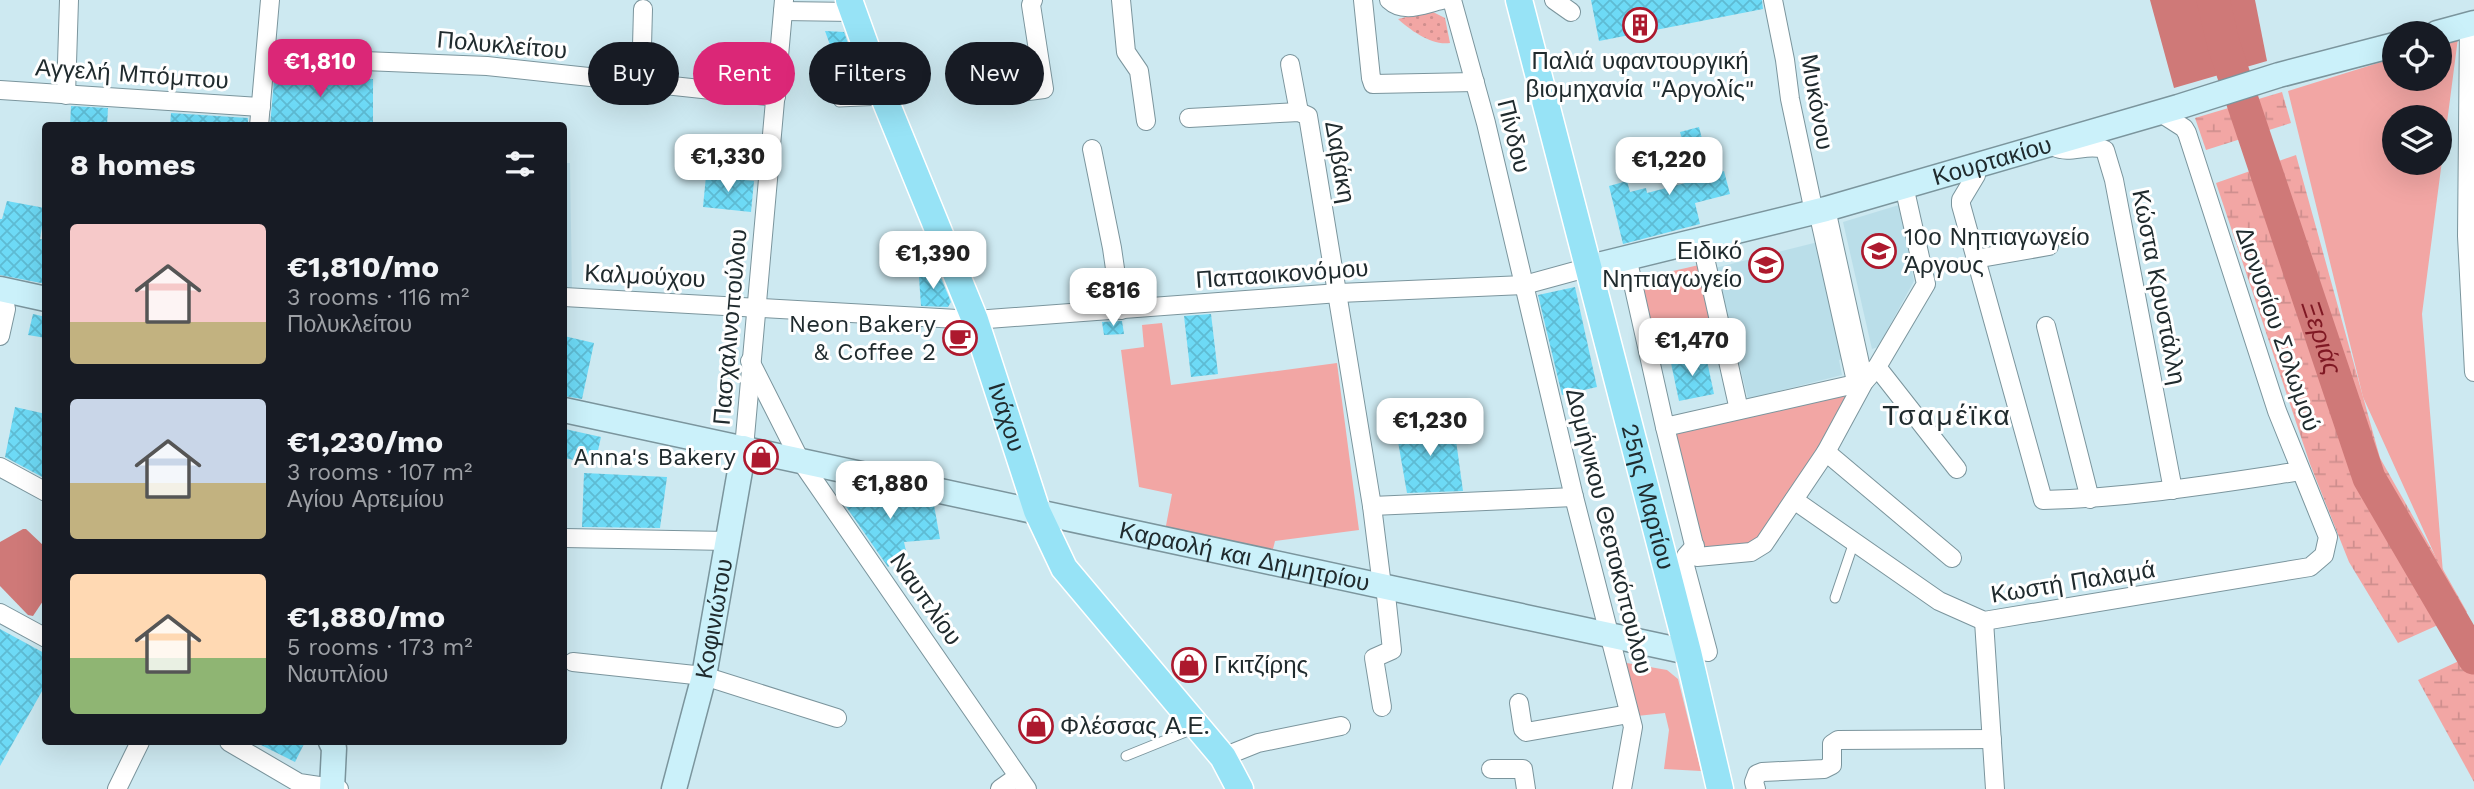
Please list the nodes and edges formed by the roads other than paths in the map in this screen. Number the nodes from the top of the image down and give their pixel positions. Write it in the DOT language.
graph roads {
  1 [pos="69,0"];
  2 [pos="270,0"];
  3 [pos="1033,0"];
  4 [pos="1121,0"];
  5 [pos="1363,0"];
  6 [pos="1388,0"];
  7 [pos="1442,0"];
  8 [pos="1452,0"];
  9 [pos="1519,0"];
  10 [pos="1553,0"];
  11 [pos="1773,0"];
  12 [pos="784,5"];
  13 [pos="851,6"];
  14 [pos="643,9"];
  15 [pos="1571,12"];
  16 [pos="2472,24"];
  17 [pos="2452,29"];
  18 [pos="642,42"];
  19 [pos="781,42"];
  20 [pos="864,42"];
  21 [pos="1037,42"];
  22 [pos="2382,48"];
  23 [pos="266,57"];
  24 [pos="1290,65"];
  25 [pos="588,77"];
  26 [pos="1475,82"];
  27 [pos="0,90"];
  28 [pos="66,95"];
  29 [pos="775,105"];
  30 [pos="887,105"];
  31 [pos="261,107"];
  32 [pos="2169,110"];
  33 [pos="1299,112"];
  34 [pos="1189,118"];
  35 [pos="1146,121"];
  36 [pos="259,122"];
  37 [pos="2052,143"];
  38 [pos="1092,149"];
  39 [pos="1976,165"];
  40 [pos="1905,186"];
  41 [pos="1820,210"];
  42 [pos="1701,240"];
  43 [pos="2049,246"];
  44 [pos="1627,257"];
  45 [pos="1975,259"];
  46 [pos="1590,267"];
  47 [pos="1524,285"];
  48 [pos="1,290"];
  49 [pos="1339,293"];
  50 [pos="567,297"];
  51 [pos="42,298"];
  52 [pos="755,306"];
  53 [pos="1121,310"];
  54 [pos="975,320"];
  55 [pos="2046,326"];
  56 [pos="0,336"];
  57 [pos="750,361"];
  58 [pos="1877,368"];
  59 [pos="2474,373"];
  60 [pos="1858,383"];
  61 [pos="1739,410"];
  62 [pos="567,411"];
  63 [pos="1665,427"];
  64 [pos="744,448"];
  65 [pos="1826,452"];
  66 [pos="800,460"];
  67 [pos="0,467"];
  68 [pos="1957,469"];
  69 [pos="2301,471"];
  70 [pos="42,490"];
  71 [pos="2173,490"];
  72 [pos="1574,497"];
  73 [pos="2090,499"];
  74 [pos="1794,500"];
  75 [pos="1373,506"];
  76 [pos="1037,511"];
  77 [pos="567,538"];
  78 [pos="727,541"];
  79 [pos="1854,542"];
  80 [pos="1696,551"];
  81 [pos="1952,558"];
  82 [pos="2310,567"];
  83 [pos="1384,586"];
  84 [pos="1835,598"];
  85 [pos="0,613"];
  86 [pos="1984,621"];
  87 [pos="1610,635"];
  88 [pos="42,636"];
  89 [pos="1698,652"];
  90 [pos="573,662"];
  91 [pos="704,676"];
  92 [pos="1519,704"];
  93 [pos="1382,707"];
  94 [pos="1629,714"];
  95 [pos="837,718"];
  96 [pos="1341,726"];
  97 [pos="1198,727"];
  98 [pos="1992,739"];
  99 [pos="139,745"];
  100 [pos="234,745"];
  101 [pos="337,745"];
  102 [pos="1126,756"];
  103 [pos="1223,757"];
  104 [pos="1491,769"];
  105 [pos="1022,783"];
  106 [pos="297,786"];
  107 [pos="334,788"];
  108 [pos="117,789"];
  109 [pos="674,789"];
  110 [pos="1000,789"];
  111 [pos="1240,789"];
  112 [pos="1527,789"];
  113 [pos="1622,789"];
  114 [pos="1720,789"];
  115 [pos="1756,789"];
  116 [pos="1995,789"];
  1 -- 28 [label="street"];
  2 -- 23 [label="street"];
  3 -- 21 [label="street"];
  4 -- 35 [label="street"];
  5 -- 26 [label="street"];
  6 -- 7 [label="street"];
  8 -- 26 [label="street, Πίνδου"];
  9 -- 46 [label="main road, 25ης Μαρτίου"];
  10 -- 15 [label="street"];
  11 -- 41 [label="street, Μυκόνου"];
  12 -- 13 [label="street"];
  12 -- 19 [label="street, Πασχαλινοπούλου"];
  13 -- 20 [label="main road, Ινάχου"];
  14 -- 18 [label="street"];
  16 -- 17 [label="street"];
  16 -- 59 [label="street"];
  22 -- 32 [label="street, Κουρτακίου"];
  23 -- 25 [label="street, Πολυκλείτου"];
  23 -- 31 [label="street"];
  24 -- 33 [label="street"];
  26 -- 47 [label="street, Πίνδου"];
  27 -- 28 [label="street, Αγγελή Μπόμπου"];
  28 -- 31 [label="street, Αγγελή Μπόμπου"];
  29 -- 52 [label="street, Πασχαλινοπούλου"];
  30 -- 54 [label="main road, Ινάχου"];
  31 -- 36 [label="street"];
  32 -- 37 [label="street, Κουρτακίου"];
  32 -- 69 [label="street, Διονυσίου Σολωμού"];
  33 -- 34 [label="street, Δαβάκη"];
  33 -- 49 [label="street, Δαβάκη"];
  37 -- 39 [label="street, Κουρτακίου"];
  37 -- 71 [label="street, Κώστα Κρυστάλλη"];
  38 -- 53 [label="street"];
  39 -- 40 [label="street, Κουρτακίου"];
  39 -- 45 [label="street"];
  40 -- 41 [label="street, Κουρτακίου"];
  40 -- 58 [label="street"];
  41 -- 42 [label="street, Κουρτακίου"];
  41 -- 60 [label="street, Μυκόνου"];
  42 -- 44 [label="street, Κουρτακίου"];
  42 -- 61 [label="street"];
  43 -- 45 [label="street"];
  44 -- 46 [label="street, Κουρτακίου"];
  44 -- 63 [label="street"];
  45 -- 73 [label="street"];
  46 -- 47 [label="street, Παπαοικονόμου"];
  46 -- 89 [label="main road, 25ης Μαρτίου"];
  47 -- 49 [label="street, Παπαοικονόμου"];
  47 -- 72 [label="street, Δομήνικου Θεοτοκόπουλου"];
  48 -- 51 [label="street"];
  48 -- 56 [label="street"];
  49 -- 53 [label="street, Παπαοικονόμου"];
  49 -- 75 [label="street, Δαβάκη"];
  50 -- 52 [label="street, Καλμούχου"];
  52 -- 54 [label="street, Καλμούχου"];
  52 -- 57 [label="street, Πασχαλινοπούλου"];
  53 -- 54 [label="street, Παπαοικονόμου"];
  54 -- 76 [label="main road, Ινάχου"];
  55 -- 73 [label="street"];
  57 -- 64 [label="street, Πασχαλινοπούλου"];
  57 -- 66 [label="street, Ναυπλίου"];
  58 -- 60 [label="street"];
  58 -- 68 [label="street"];
  60 -- 61 [label="street"];
  60 -- 65 [label="street"];
  61 -- 63 [label="street"];
  62 -- 64 [label="street, Καραολή και Δημητρίου"];
  63 -- 80 [label="street"];
  64 -- 66 [label="street, Καραολή και Δημητρίου"];
  64 -- 78 [label="street, Κοφινιώτου"];
  65 -- 74 [label="street"];
  65 -- 81 [label="street"];
  66 -- 76 [label="street, Καραολή και Δημητρίου"];
  66 -- 105 [label="street, Ναυπλίου"];
  67 -- 70 [label="street"];
  69 -- 71 [label="street"];
  69 -- 82 [label="street, Διονυσίου Σολωμού"];
  71 -- 73 [label="street"];
  72 -- 75 [label="street"];
  72 -- 87 [label="street, Δομήνικου Θεοτοκόπουλου"];
  74 -- 79 [label="street, Κωστή Παλαμά"];
  74 -- 80 [label="street"];
  75 -- 83 [label="street, Δαβάκη"];
  76 -- 83 [label="street, Καραολή και Δημητρίου"];
  76 -- 97 [label="main road, Ινάχου"];
  77 -- 78 [label="street"];
  78 -- 91 [label="street, Κοφινιώτου"];
  79 -- 84 [label="lane"];
  79 -- 86 [label="street, Κωστή Παλαμά"];
  80 -- 89 [label="street"];
  82 -- 86 [label="street, Κωστή Παλαμά"];
  83 -- 87 [label="street, Καραολή και Δημητρίου"];
  83 -- 93 [label="street, Δαβάκη"];
  85 -- 88 [label="street"];
  86 -- 98 [label="street"];
  87 -- 89 [label="street, Καραολή και Δημητρίου"];
  87 -- 94 [label="street, Δομήνικου Θεοτοκόπουλου"];
  89 -- 114 [label="main road, 25ης Μαρτίου"];
  90 -- 91 [label="street"];
  91 -- 95 [label="street"];
  91 -- 109 [label="street, Κοφινιώτου"];
  92 -- 94 [label="street"];
  94 -- 113 [label="street, Δομήνικου Θεοτοκόπουλου"];
  96 -- 103 [label="street"];
  97 -- 102 [label="lane"];
  97 -- 103 [label="main road, Ινάχου"];
  98 -- 115 [label="street"];
  98 -- 116 [label="street"];
  99 -- 108 [label="street"];
  100 -- 106 [label="street"];
  101 -- 107 [label="street"];
  103 -- 111 [label="main road, Ινάχου"];
  104 -- 112 [label="street"];
  105 -- 110 [label="street"];
  106 -- 107 [label="street"];
}
